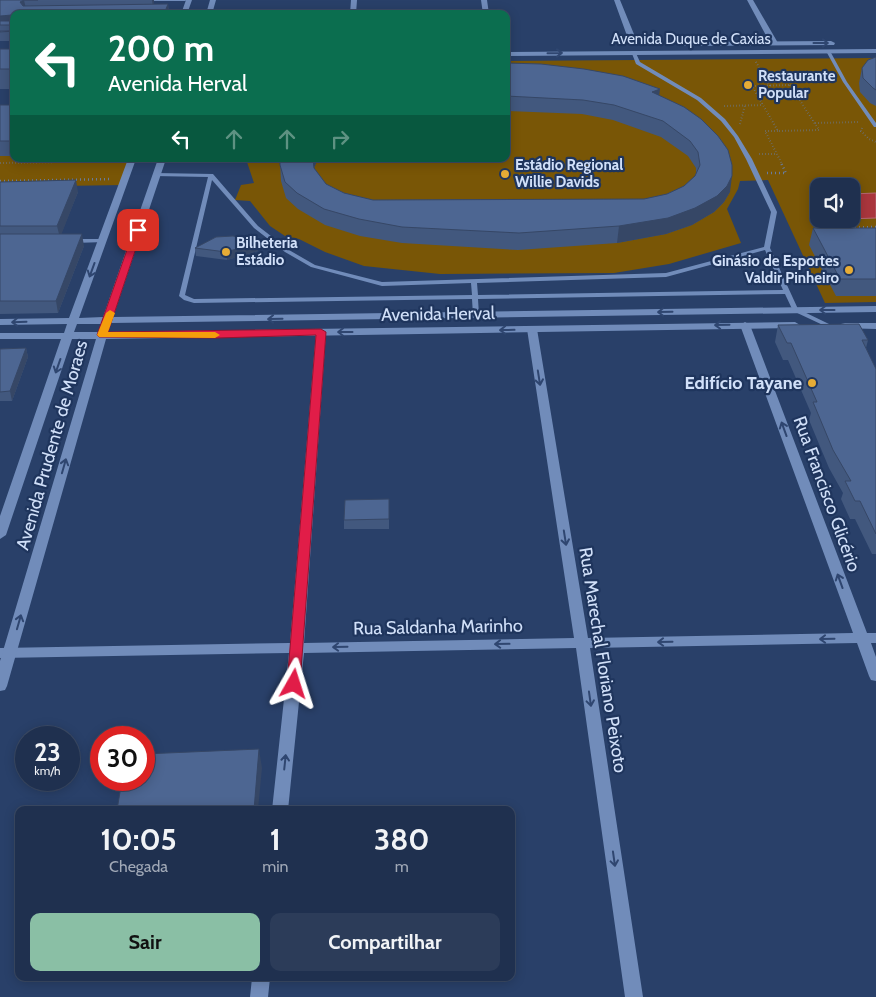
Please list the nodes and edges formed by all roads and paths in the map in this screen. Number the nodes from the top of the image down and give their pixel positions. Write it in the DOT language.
graph roads {
  1 [pos="136,0"];
  2 [pos="185,0"];
  3 [pos="617,0"];
  4 [pos="750,0"];
  5 [pos="774,43"];
  6 [pos="792,43"];
  7 [pos="851,43"];
  8 [pos="876,43"];
  9 [pos="624,44"];
  10 [pos="644,44"];
  11 [pos="673,44"];
  12 [pos="614,45"];
  13 [pos="510,46"];
  14 [pos="634,48"];
  15 [pos="876,50"];
  16 [pos="828,51"];
  17 [pos="751,53"];
  18 [pos="772,53"];
  19 [pos="510,54"];
  20 [pos="770,86"];
  21 [pos="763,105"];
  22 [pos="708,106"];
  23 [pos="859,122"];
  24 [pos="814,123"];
  25 [pos="876,126"];
  26 [pos="778,131"];
  27 [pos="44,162"];
  28 [pos="131,162"];
  29 [pos="161,162"];
  30 [pos="0,163"];
  31 [pos="756,173"];
  32 [pos="156,175"];
  33 [pos="211,175"];
  34 [pos="125,179"];
  35 [pos="0,181"];
  36 [pos="860,227"];
  37 [pos="876,227"];
  38 [pos="70,241"];
  39 [pos="103,241"];
  40 [pos="768,248"];
  41 [pos="474,281"];
  42 [pos="787,292"];
  43 [pos="476,296"];
  44 [pos="876,309"];
  45 [pos="795,310"];
  46 [pos="595,313"];
  47 [pos="476,316"];
  48 [pos="371,317"];
  49 [pos="74,320"];
  50 [pos="108,320"];
  51 [pos="256,320"];
  52 [pos="0,322"];
  53 [pos="745,325"];
  54 [pos="827,325"];
  55 [pos="876,326"];
  56 [pos="532,329"];
  57 [pos="572,329"];
  58 [pos="321,332"];
  59 [pos="412,332"];
  60 [pos="68,335"];
  61 [pos="102,335"];
  62 [pos="217,335"];
  63 [pos="0,336"];
  64 [pos="0,535"];
  65 [pos="869,638"];
  66 [pos="582,643"];
  67 [pos="298,648"];
  68 [pos="5,653"];
  69 [pos="876,676"];
  70 [pos="0,686"];
  71 [pos="280,806"];
  72 [pos="261,981"];
  73 [pos="259,997"];
  74 [pos="634,997"];
  1 -- 2 [label="lane"];
  3 -- 14 [label="main road"];
  4 -- 5 [label="main road"];
  5 -- 6 [label="main road, Avenida Duque de Caxias"];
  5 -- 11 [label="main road, Avenida Duque de Caxias"];
  6 -- 7 [label="main road, Avenida Duque de Caxias, one-way"];
  6 -- 18 [label="main road"];
  7 -- 8 [label="main road, Avenida Duque de Caxias"];
  7 -- 15 [label="main road"];
  9 -- 14 [label="main road, Avenida Duque de Caxias"];
  10 -- 14 [label="main road, Avenida Duque de Caxias"];
  12 -- 13 [label="main road, Avenida Duque de Caxias"];
  14 -- 17 [label="main road, Avenida Duque de Caxias"];
  19 -- 14 [label="main road, Avenida Duque de Caxias, one-way"];
  14 -- 22 [label="lane"];
  15 -- 16 [label="main road, Avenida Duque de Caxias"];
  16 -- 18 [label="main road, Avenida Duque de Caxias"];
  16 -- 25 [label="lane"];
  17 -- 18 [label="main road, Avenida Duque de Caxias"];
  17 -- 20 [label="path"];
  20 -- 21 [label="path"];
  20 -- 24 [label="path"];
  21 -- 22 [label="path"];
  21 -- 26 [label="path"];
  22 -- 31 [label="lane"];
  23 -- 24 [label="path"];
  24 -- 26 [label="path"];
  26 -- 31 [label="path"];
  27 -- 30 [label="path"];
  28 -- 34 [label="main road, Avenida Prudente de Moraes"];
  29 -- 32 [label="main road, Avenida Prudente de Moraes"];
  31 -- 40 [label="lane"];
  32 -- 33 [label="lane"];
  32 -- 50 [label="main road, Avenida Prudente de Moraes"];
  33 -- 41 [label="lane"];
  33 -- 43 [label="lane"];
  34 -- 35 [label="path"];
  34 -- 39 [label="main road, Avenida Prudente de Moraes"];
  36 -- 37 [label="path"];
  38 -- 39 [label="lane"];
  39 -- 49 [label="main road, Avenida Prudente de Moraes, one-way"];
  40 -- 41 [label="lane"];
  40 -- 42 [label="lane"];
  41 -- 43 [label="lane"];
  42 -- 43 [label="lane"];
  42 -- 45 [label="lane"];
  43 -- 47 [label="lane"];
  44 -- 45 [label="main road, Avenida Herval, one-way"];
  45 -- 46 [label="main road, Avenida Herval, one-way"];
  45 -- 54 [label="lane"];
  46 -- 47 [label="main road, Avenida Herval"];
  46 -- 57 [label="main road"];
  47 -- 48 [label="main road, Avenida Herval"];
  48 -- 51 [label="main road, Avenida Herval, one-way"];
  48 -- 59 [label="main road"];
  49 -- 50 [label="main road, Avenida Herval"];
  49 -- 52 [label="main road, Avenida Herval, one-way"];
  49 -- 60 [label="main road, Avenida Prudente de Moraes"];
  50 -- 51 [label="main road, Avenida Herval"];
  50 -- 61 [label="main road, Avenida Prudente de Moraes"];
  51 -- 62 [label="main road"];
  53 -- 54 [label="main road, Avenida Herval"];
  53 -- 57 [label="main road, Avenida Herval, one-way"];
  65 -- 53 [label="main road, Rua Francisco Glicério, one-way"];
  54 -- 55 [label="main road, Avenida Herval"];
  56 -- 57 [label="main road, Avenida Herval"];
  56 -- 59 [label="main road, Avenida Herval, one-way"];
  56 -- 66 [label="main road, Rua Marechal Floriano Peixoto, one-way"];
  59 -- 58 [label="main road, Avenida Herval, one-way"];
  58 -- 62 [label="main road, Avenida Herval"];
  58 -- 67 [label="main road"];
  60 -- 61 [label="main road, Avenida Herval"];
  60 -- 63 [label="main road, Avenida Herval"];
  60 -- 64 [label="main road, Avenida Prudente de Moraes, one-way"];
  61 -- 62 [label="main road, Avenida Herval"];
  68 -- 61 [label="main road, Avenida Prudente de Moraes, one-way"];
  65 -- 66 [label="main road, Rua Saldanha Marinho, one-way"];
  65 -- 69 [label="main road, Rua Francisco Glicério"];
  66 -- 67 [label="main road, Rua Saldanha Marinho, one-way"];
  66 -- 74 [label="main road, Rua Marechal Floriano Peixoto, one-way"];
  67 -- 68 [label="main road, Rua Saldanha Marinho"];
  71 -- 67 [label="main road, one-way"];
  68 -- 70 [label="main road, Avenida Prudente de Moraes"];
  72 -- 73 [label="main road"];
}
